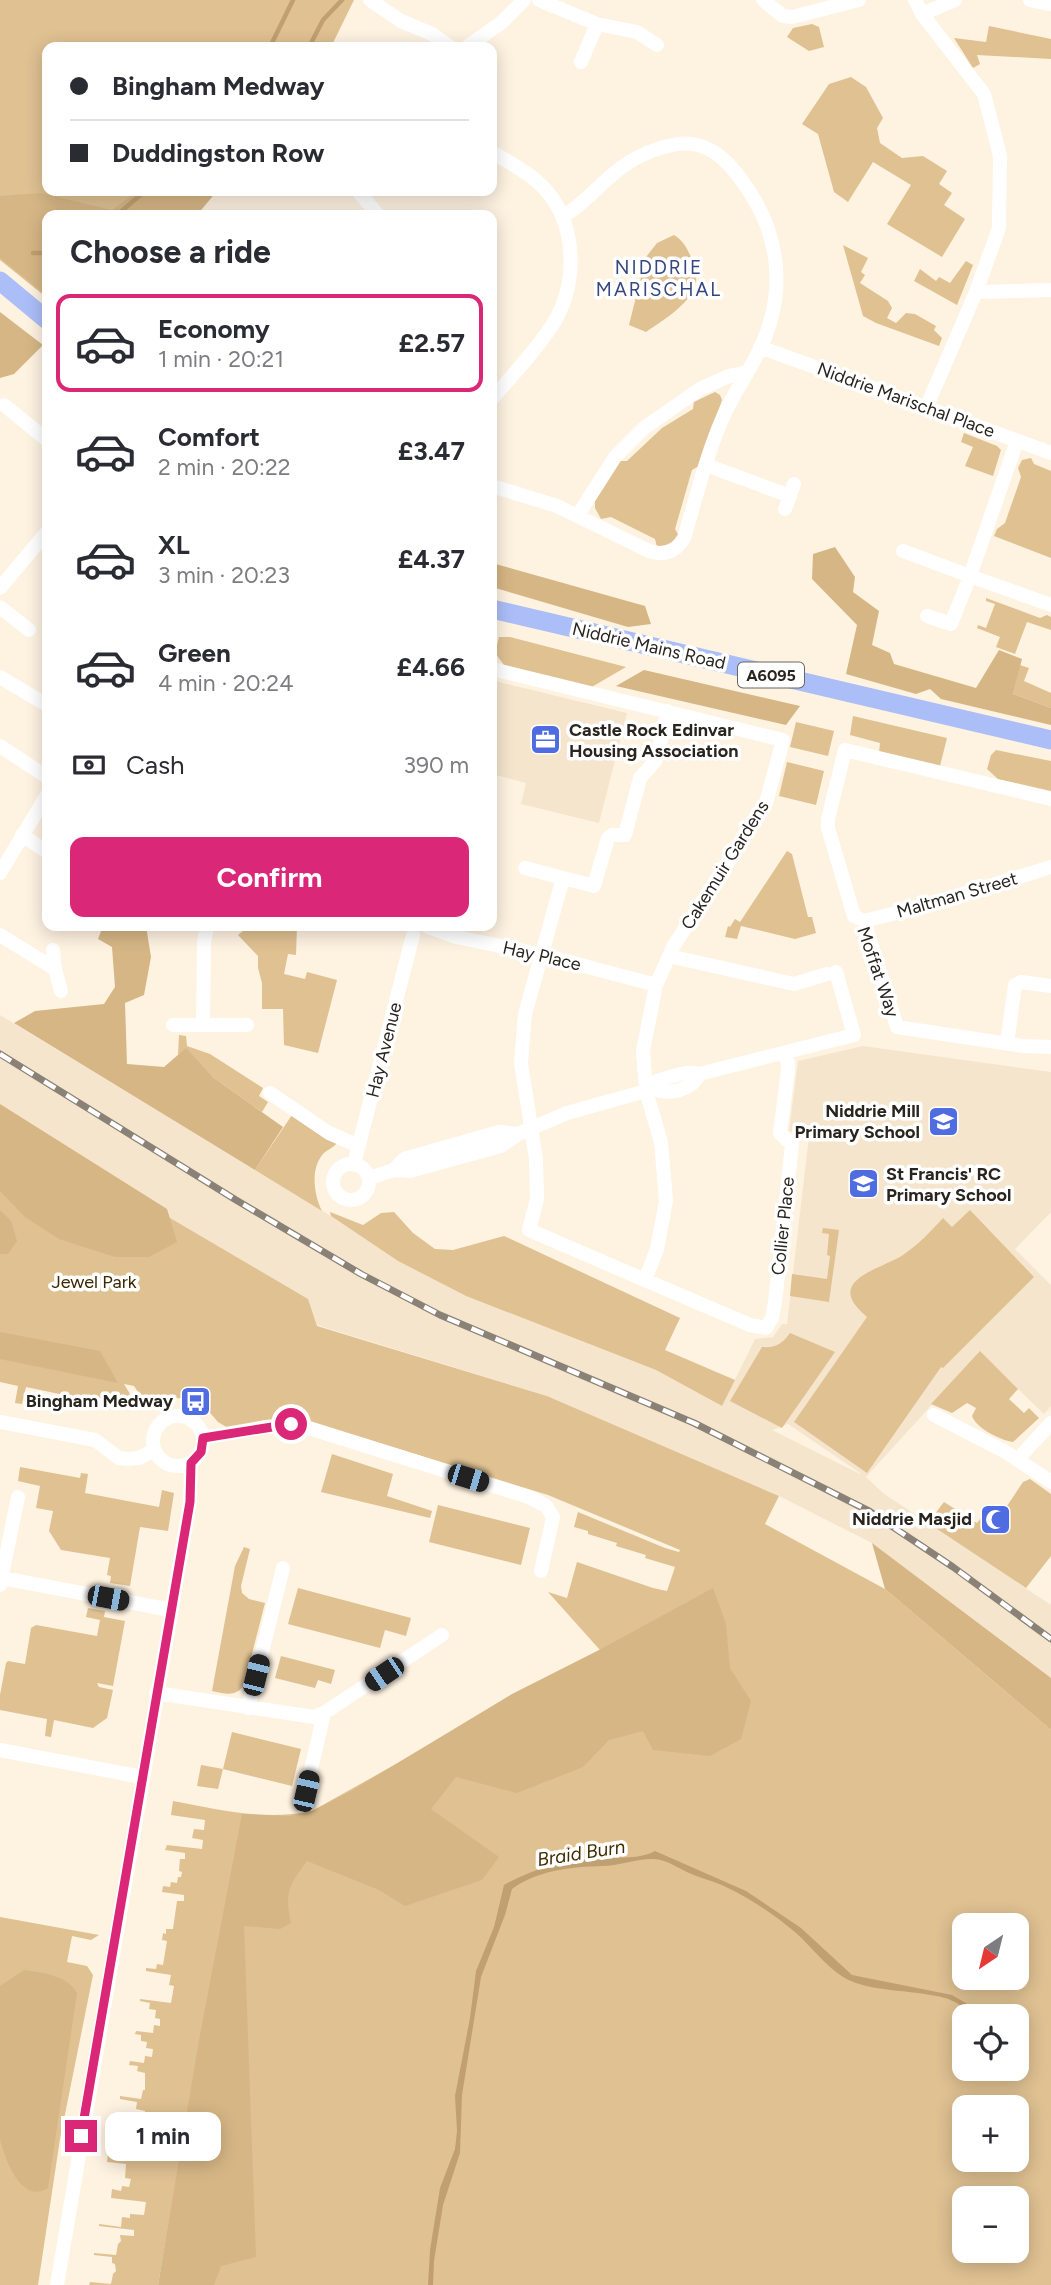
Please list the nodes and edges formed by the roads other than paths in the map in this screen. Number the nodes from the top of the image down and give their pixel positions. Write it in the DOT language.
graph roads {
  1 [pos="370,0"];
  2 [pos="524,0"];
  3 [pos="539,0"];
  4 [pos="763,0"];
  5 [pos="859,0"];
  6 [pos="915,0"];
  7 [pos="955,0"];
  8 [pos="1030,0"];
  9 [pos="1051,4"];
  10 [pos="922,14"];
  11 [pos="597,24"];
  12 [pos="443,42"];
  13 [pos="474,42"];
  14 [pos="657,45"];
  15 [pos="581,62"];
  16 [pos="497,155"];
  17 [pos="362,196"];
  18 [pos="374,210"];
  19 [pos="563,216"];
  20 [pos="0,282"];
  21 [pos="1051,290"];
  22 [pos="976,292"];
  23 [pos="42,316"];
  24 [pos="760,347"];
  25 [pos="746,373"];
  26 [pos="497,393"];
  27 [pos="4,405"];
  28 [pos="926,408"];
  29 [pos="42,436"];
  30 [pos="1017,441"];
  31 [pos="1051,453"];
  32 [pos="706,465"];
  33 [pos="497,488"];
  34 [pos="790,496"];
  35 [pos="578,515"];
  36 [pos="42,538"];
  37 [pos="903,551"];
  38 [pos="970,576"];
  39 [pos="0,588"];
  40 [pos="1051,604"];
  41 [pos="0,607"];
  42 [pos="497,611"];
  43 [pos="927,616"];
  44 [pos="29,630"];
  45 [pos="497,670"];
  46 [pos="0,677"];
  47 [pos="42,702"];
  48 [pos="668,711"];
  49 [pos="1051,740"];
  50 [pos="0,746"];
  51 [pos="42,774"];
  52 [pos="1051,799"];
  53 [pos="42,803"];
  54 [pos="22,835"];
  55 [pos="42,849"];
  56 [pos="1051,867"];
  57 [pos="525,868"];
  58 [pos="0,873"];
  59 [pos="563,878"];
  60 [pos="864,921"];
  61 [pos="206,931"];
  62 [pos="408,931"];
  63 [pos="439,931"];
  64 [pos="0,935"];
  65 [pos="53,950"];
  66 [pos="543,955"];
  67 [pos="669,956"];
  68 [pos="55,969"];
  69 [pos="656,985"];
  70 [pos="1051,986"];
  71 [pos="61,991"];
  72 [pos="173,1025"];
  73 [pos="203,1025"];
  74 [pos="247,1025"];
  75 [pos="1007,1044"];
  76 [pos="1051,1047"];
  77 [pos="787,1053"];
  78 [pos="649,1090"];
  79 [pos="270,1093"];
  80 [pos="524,1132"];
  81 [pos="359,1146"];
  82 [pos="354,1164"];
  83 [pos="369,1178"];
  84 [pos="645,1280"];
  85 [pos="934,1415"];
  86 [pos="0,1422"];
  87 [pos="1051,1423"];
  88 [pos="203,1438"];
  89 [pos="155,1450"];
  90 [pos="1018,1459"];
  91 [pos="191,1463"];
  92 [pos="1051,1482"];
  93 [pos="18,1497"];
  94 [pos="283,1568"];
  95 [pos="541,1571"];
  96 [pos="1,1582"];
  97 [pos="171,1610"];
  98 [pos="442,1635"];
  99 [pos="156,1693"];
  100 [pos="248,1708"];
  101 [pos="324,1713"];
  102 [pos="0,1750"];
  103 [pos="142,1777"];
  104 [pos="306,1791"];
  105 [pos="57,2285"];
  1 -- 12 [label="street"];
  2 -- 13 [label="street"];
  3 -- 11 [label="street"];
  4 -- 5 [label="street"];
  6 -- 10 [label="street"];
  7 -- 10 [label="street"];
  8 -- 9 [label="street"];
  10 -- 22 [label="street"];
  11 -- 14 [label="street"];
  11 -- 15 [label="street"];
  16 -- 19 [label="street"];
  17 -- 18 [label="street"];
  19 -- 24 [label="street"];
  19 -- 26 [label="street"];
  20 -- 23 [label="main road"];
  21 -- 22 [label="street"];
  22 -- 28 [label="street"];
  24 -- 25 [label="street"];
  24 -- 28 [label="street, Niddrie Marischal Place"];
  25 -- 32 [label="street"];
  25 -- 35 [label="street"];
  27 -- 29 [label="street"];
  28 -- 30 [label="street, Niddrie Marischal Place"];
  30 -- 31 [label="street, Niddrie Marischal Place"];
  30 -- 38 [label="street"];
  32 -- 34 [label="street"];
  32 -- 35 [label="street"];
  33 -- 35 [label="street"];
  36 -- 39 [label="street"];
  37 -- 38 [label="street"];
  38 -- 40 [label="street"];
  38 -- 43 [label="street"];
  41 -- 44 [label="street"];
  42 -- 49 [label="main road, Niddrie Mains Road / A6095"];
  45 -- 48 [label="street"];
  46 -- 47 [label="street"];
  48 -- 59 [label="street"];
  48 -- 67 [label="street, Cakemuir Gardens"];
  50 -- 51 [label="street"];
  52 -- 60 [label="street, Moffat Way"];
  53 -- 54 [label="street"];
  54 -- 55 [label="street"];
  54 -- 58 [label="street"];
  56 -- 60 [label="street, Maltman Street"];
  57 -- 59 [label="street"];
  59 -- 66 [label="street"];
  60 -- 75 [label="street, Moffat Way"];
  61 -- 73 [label="street"];
  62 -- 81 [label="street, Hay Avenue"];
  63 -- 66 [label="street, Hay Place"];
  64 -- 68 [label="street"];
  65 -- 68 [label="street"];
  66 -- 69 [label="street, Hay Place"];
  66 -- 80 [label="street"];
  67 -- 69 [label="street, Cakemuir Gardens"];
  67 -- 77 [label="street"];
  68 -- 71 [label="street"];
  69 -- 78 [label="street, Cakemuir Gardens"];
  70 -- 75 [label="street"];
  72 -- 73 [label="street"];
  73 -- 74 [label="street"];
  75 -- 76 [label="street, Moffat Way"];
  77 -- 78 [label="street"];
  77 -- 84 [label="street, Collier Place"];
  78 -- 80 [label="street"];
  78 -- 84 [label="street, Cakemuir Gardens"];
  79 -- 81 [label="street"];
  80 -- 83 [label="street"];
  80 -- 84 [label="street"];
  81 -- 82 [label="street, Hay Avenue"];
  82 -- 83 [label="street"];
  82 -- 83 [label="street, Hay Avenue"];
  85 -- 90 [label="street"];
  86 -- 89 [label="street"];
  87 -- 90 [label="street"];
  88 -- 89 [label="street"];
  88 -- 91 [label="street"];
  88 -- 95 [label="street"];
  89 -- 91 [label="street"];
  90 -- 92 [label="street"];
  91 -- 97 [label="street"];
  93 -- 96 [label="street"];
  94 -- 100 [label="street"];
  96 -- 97 [label="street"];
  97 -- 99 [label="street"];
  98 -- 101 [label="street"];
  99 -- 100 [label="street"];
  99 -- 103 [label="street"];
  100 -- 101 [label="street"];
  101 -- 104 [label="street"];
  102 -- 103 [label="street"];
  103 -- 105 [label="street"];
}
